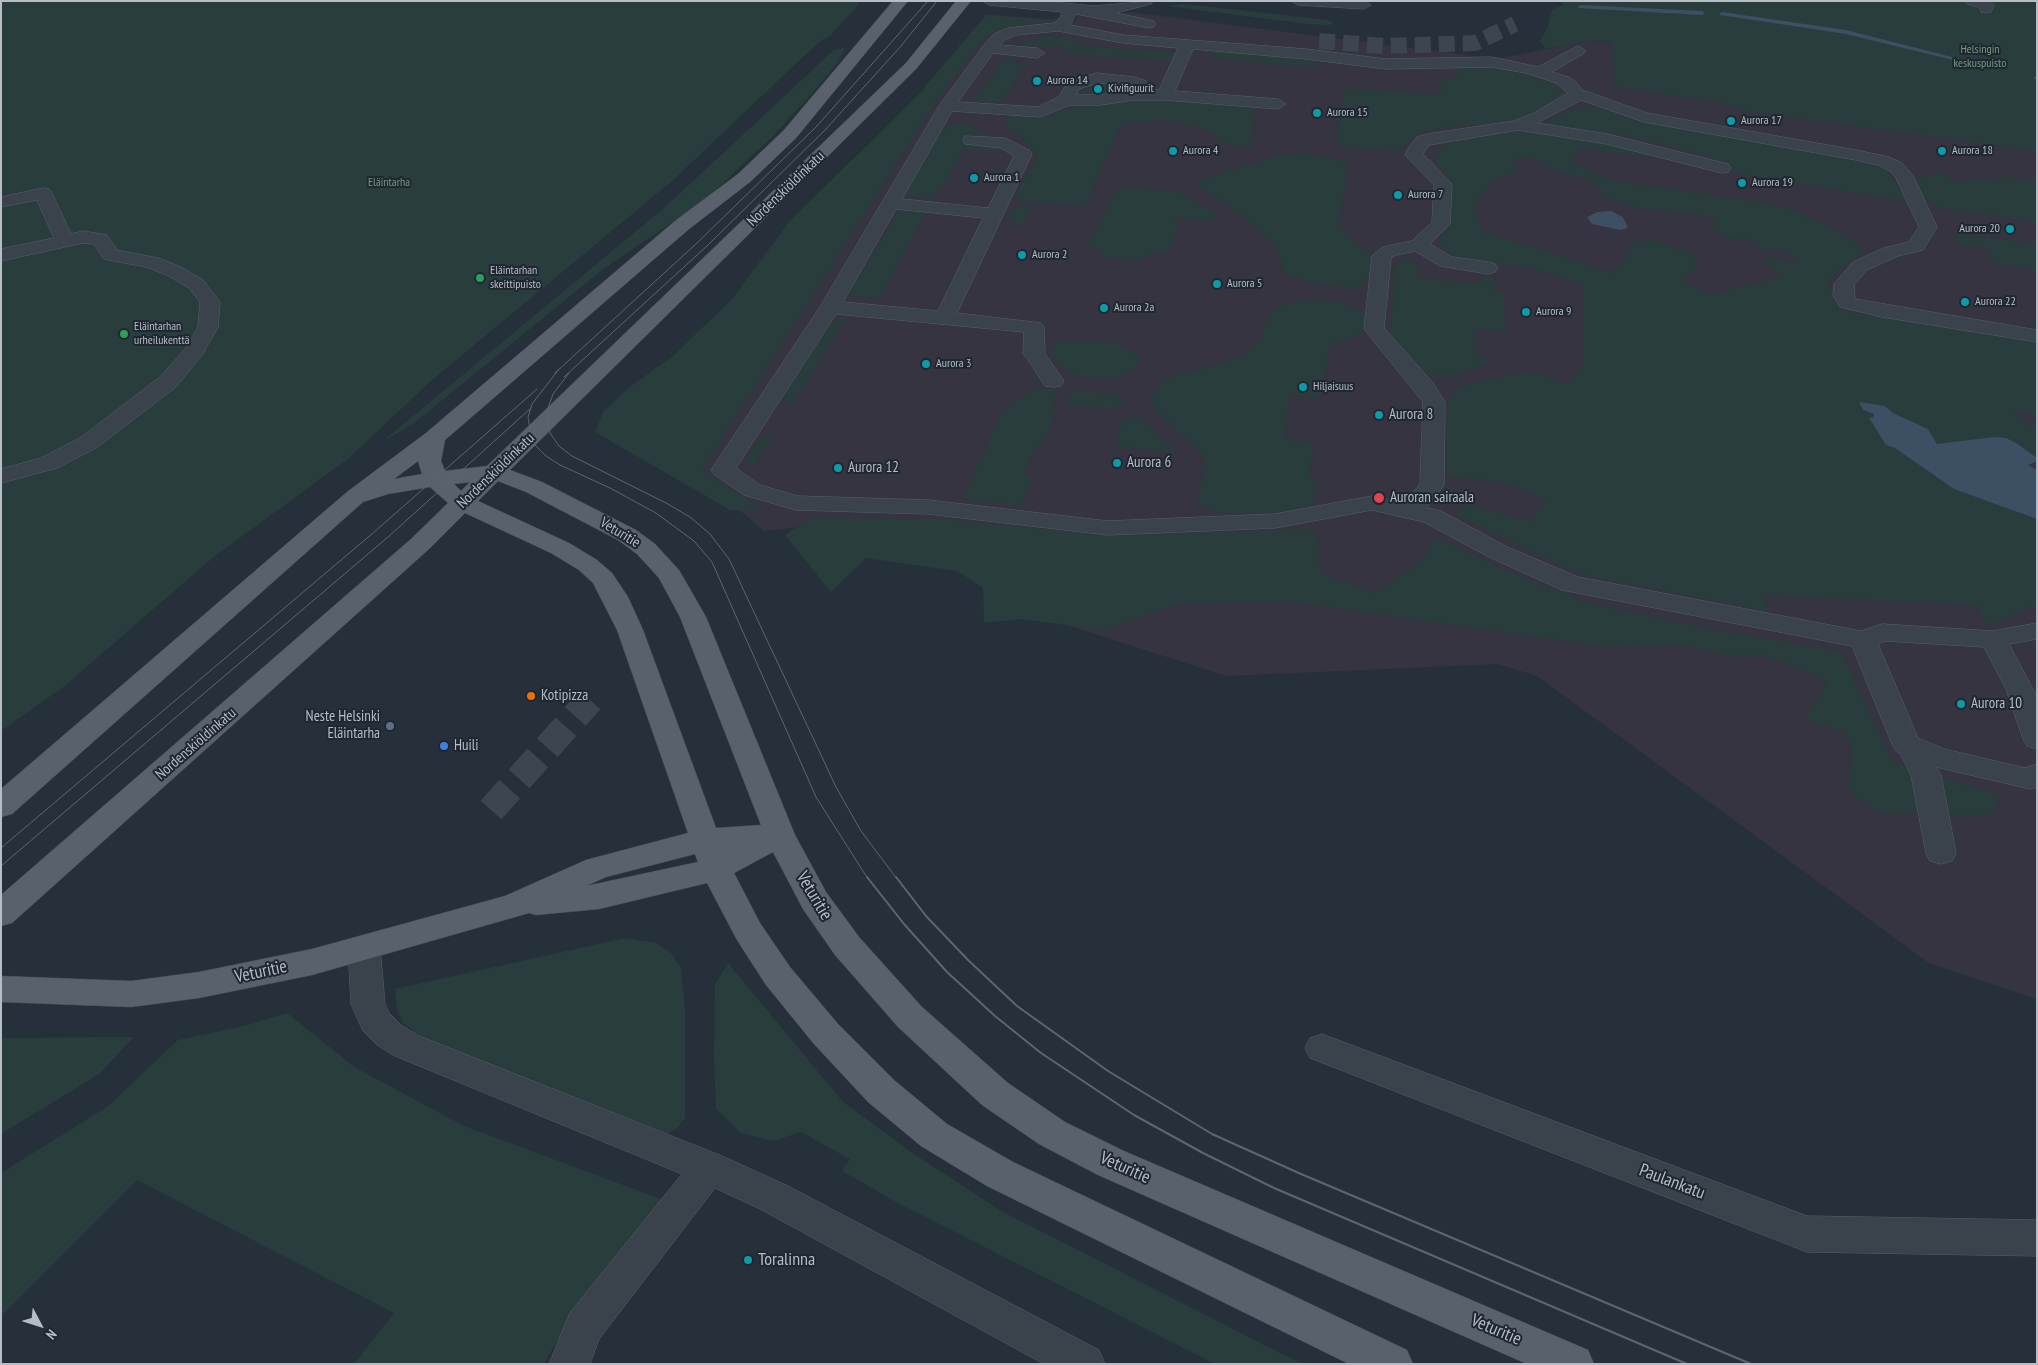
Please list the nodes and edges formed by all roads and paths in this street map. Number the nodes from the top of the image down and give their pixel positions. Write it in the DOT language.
graph roads {
  1 [pos="901,1"];
  2 [pos="964,1"];
  3 [pos="989,1"];
  4 [pos="1146,1"];
  5 [pos="1298,1"];
  6 [pos="1972,1"];
  7 [pos="1364,5"];
  8 [pos="1070,9"];
  9 [pos="1986,9"];
  10 [pos="1058,26"];
  11 [pos="1165,26"];
  12 [pos="1280,37"];
  13 [pos="1319,41"];
  14 [pos="1187,45"];
  15 [pos="989,48"];
  16 [pos="1578,52"];
  17 [pos="1037,53"];
  18 [pos="1540,72"];
  19 [pos="1576,93"];
  20 [pos="1134,95"];
  21 [pos="1165,95"];
  22 [pos="1066,100"];
  23 [pos="1278,104"];
  24 [pos="947,106"];
  25 [pos="1518,124"];
  26 [pos="971,140"];
  27 [pos="1722,168"];
  28 [pos="1,202"];
  29 [pos="890,203"];
  30 [pos="994,214"];
  31 [pos="65,241"];
  32 [pos="1418,245"];
  33 [pos="1,255"];
  34 [pos="1488,268"];
  35 [pos="830,307"];
  36 [pos="945,318"];
  37 [pos="2037,336"];
  38 [pos="1053,381"];
  39 [pos="434,438"];
  40 [pos="495,472"];
  41 [pos="1,476"];
  42 [pos="436,479"];
  43 [pos="355,497"];
  44 [pos="463,503"];
  45 [pos="1411,512"];
  46 [pos="2037,632"];
  47 [pos="1993,639"];
  48 [pos="1862,640"];
  49 [pos="2037,739"];
  50 [pos="1911,746"];
  51 [pos="2037,774"];
  52 [pos="1,806"];
  53 [pos="780,835"];
  54 [pos="1941,853"];
  55 [pos="711,854"];
  56 [pos="1,914"];
  57 [pos="364,948"];
  58 [pos="1,989"];
  59 [pos="1322,1048"];
  60 [pos="709,1168"];
  61 [pos="2037,1238"];
  62 [pos="569,1364"];
  63 [pos="1085,1364"];
  64 [pos="1393,1364"];
  65 [pos="1574,1364"];
  1 -- 39 [label="main road"];
  2 -- 40 [label="main road, Nordenskiöldinkatu"];
  3 -- 8 [label="street"];
  4 -- 8 [label="street"];
  5 -- 7 [label="street"];
  6 -- 9 [label="street"];
  8 -- 10 [label="street"];
  8 -- 11 [label="street"];
  10 -- 14 [label="street"];
  10 -- 15 [label="street"];
  12 -- 13 [label="street"];
  14 -- 18 [label="street"];
  14 -- 21 [label="street"];
  15 -- 17 [label="street"];
  15 -- 24 [label="street"];
  16 -- 18 [label="street"];
  18 -- 19 [label="street"];
  19 -- 25 [label="street"];
  19 -- 37 [label="street"];
  20 -- 21 [label="street"];
  20 -- 22 [label="street"];
  20 -- 22 [label="street"];
  21 -- 23 [label="street"];
  22 -- 24 [label="street"];
  24 -- 29 [label="street"];
  25 -- 27 [label="street"];
  25 -- 32 [label="street"];
  26 -- 30 [label="street"];
  28 -- 31 [label="street"];
  29 -- 30 [label="street"];
  29 -- 35 [label="street"];
  30 -- 36 [label="street"];
  31 -- 33 [label="street"];
  31 -- 41 [label="street"];
  32 -- 34 [label="street"];
  32 -- 45 [label="street"];
  35 -- 36 [label="street"];
  35 -- 45 [label="street"];
  36 -- 38 [label="street"];
  39 -- 42 [label="main road"];
  39 -- 43 [label="main road"];
  40 -- 42 [label="main road, Veturitie"];
  40 -- 44 [label="main road, Nordenskiöldinkatu"];
  40 -- 53 [label="main road, Veturitie"];
  42 -- 43 [label="main road, Veturitie"];
  42 -- 44 [label="main road"];
  43 -- 52 [label="main road"];
  44 -- 55 [label="main road"];
  44 -- 56 [label="main road, Nordenskiöldinkatu"];
  45 -- 48 [label="street"];
  46 -- 47 [label="street"];
  47 -- 48 [label="street"];
  47 -- 49 [label="street"];
  48 -- 50 [label="street"];
  50 -- 51 [label="street"];
  50 -- 54 [label="street"];
  53 -- 55 [label="main road, Veturitie"];
  53 -- 65 [label="main road, Veturitie"];
  55 -- 57 [label="main road, Veturitie"];
  55 -- 64 [label="main road"];
  57 -- 58 [label="main road, Veturitie"];
  57 -- 60 [label="street"];
  59 -- 61 [label="street, Paulankatu"];
  60 -- 62 [label="street"];
  60 -- 63 [label="street"];
}
